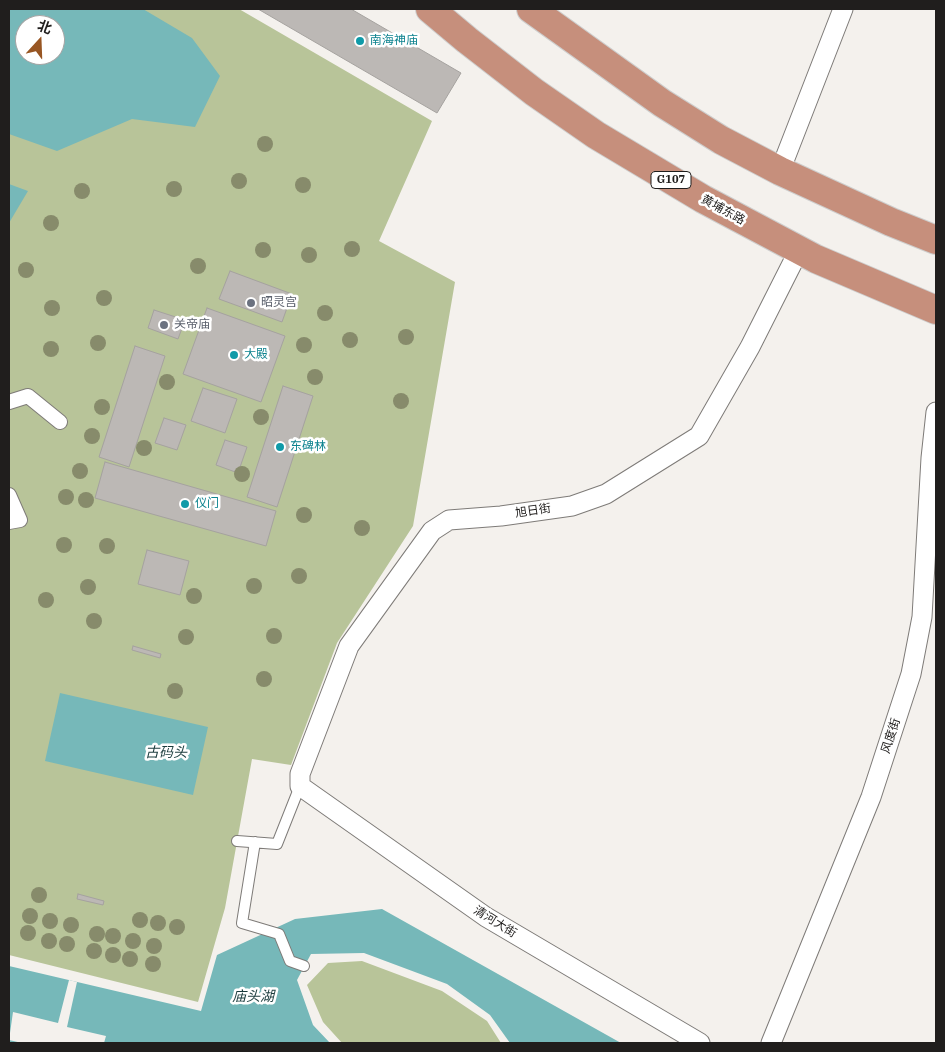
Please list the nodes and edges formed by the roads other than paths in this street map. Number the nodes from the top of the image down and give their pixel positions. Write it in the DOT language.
graph roads {
  1 [pos="430,9"];
  2 [pos="531,9"];
  3 [pos="843,9"];
  4 [pos="780,171"];
  5 [pos="936,240"];
  6 [pos="799,250"];
  7 [pos="936,310"];
  8 [pos="9,402"];
  9 [pos="936,412"];
  10 [pos="60,422"];
  11 [pos="9,495"];
  12 [pos="9,522"];
  13 [pos="300,786"];
  14 [pos="238,841"];
  15 [pos="255,842"];
  16 [pos="304,966"];
  17 [pos="700,1043"];
  18 [pos="771,1043"];
  1 -- 6 [label="highway, 黄埔东路 / G107"];
  2 -- 4 [label="highway"];
  3 -- 4 [label="street"];
  4 -- 5 [label="highway"];
  6 -- 7 [label="highway, 黄埔东路 / G107"];
  6 -- 13 [label="street, 旭日街"];
  8 -- 10 [label="street"];
  9 -- 18 [label="street, 风度街"];
  11 -- 12 [label="street"];
  13 -- 15 [label="lane"];
  13 -- 17 [label="street, 清河大街"];
  14 -- 15 [label="lane"];
  15 -- 16 [label="lane"];
}
